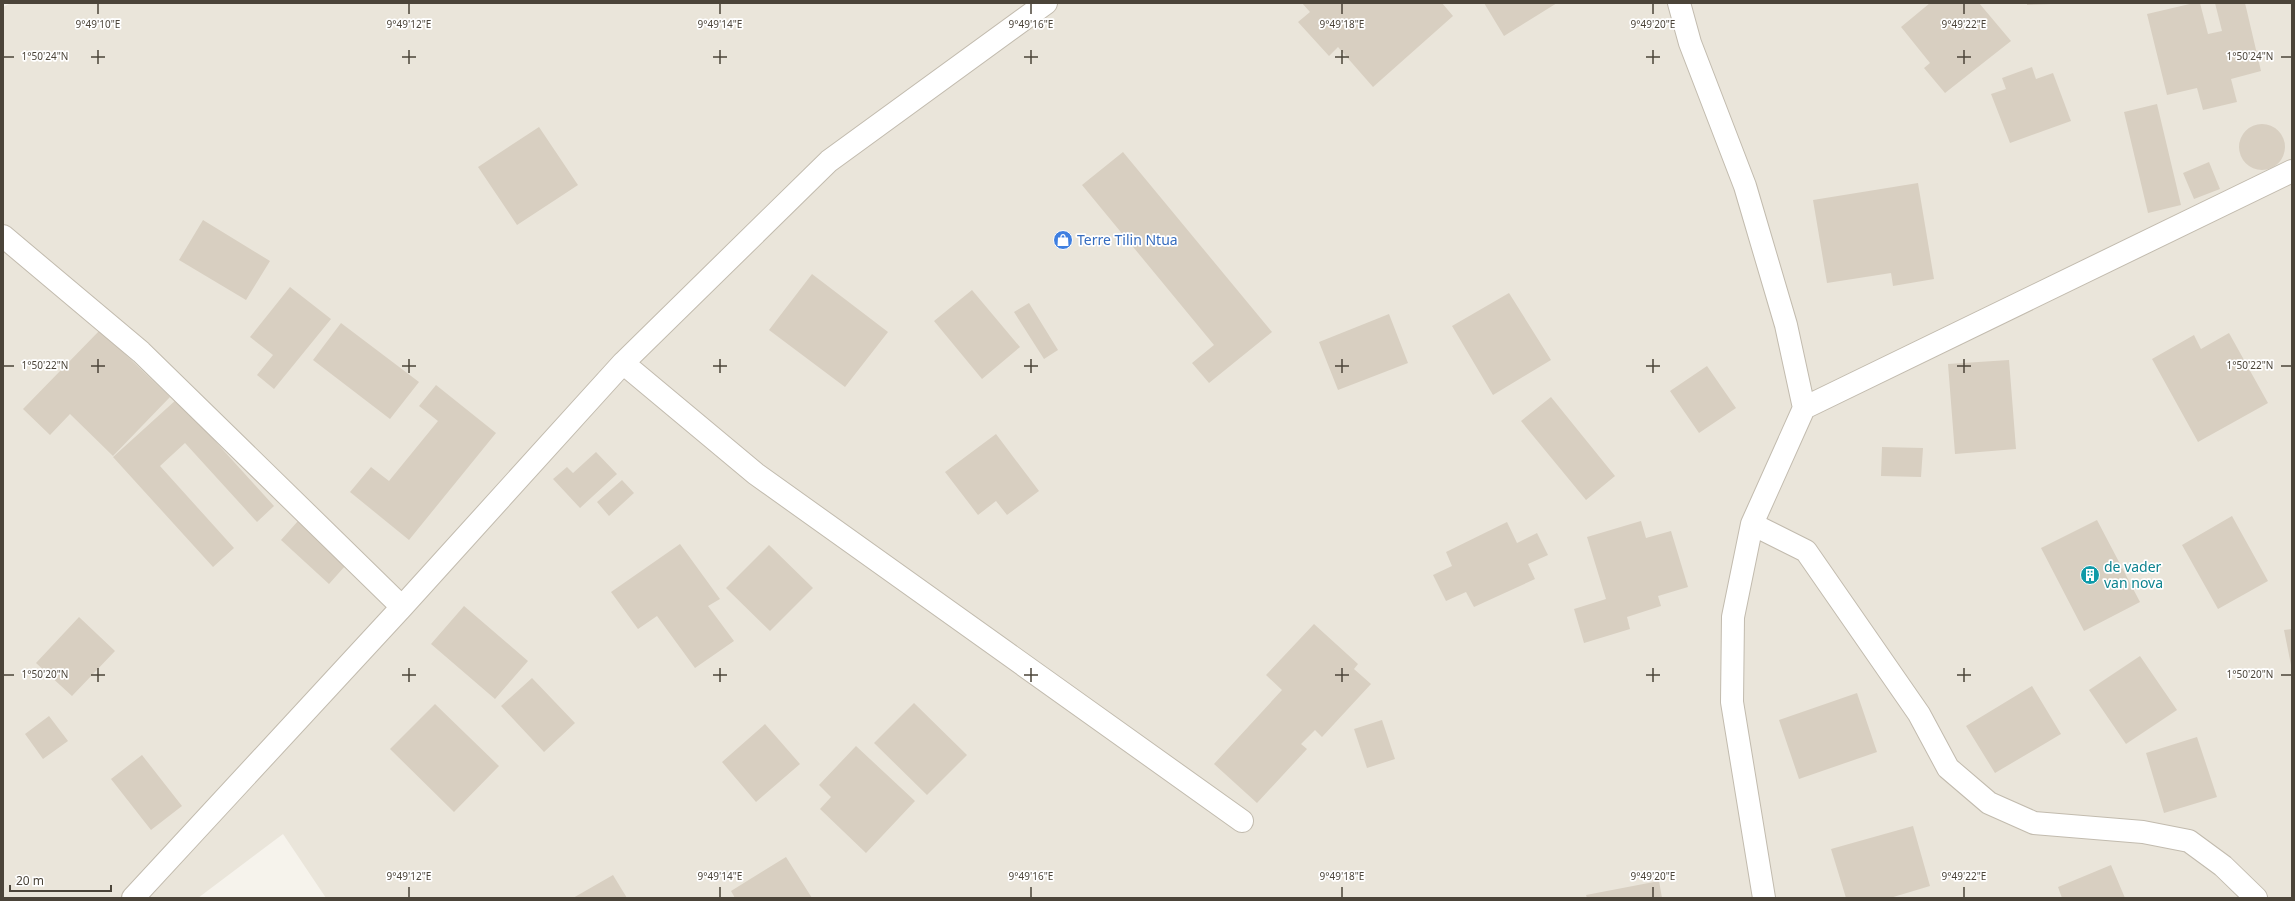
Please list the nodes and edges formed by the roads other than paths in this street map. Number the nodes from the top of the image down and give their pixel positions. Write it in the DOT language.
graph roads {
  1 [pos="1046,3"];
  2 [pos="1679,3"];
  3 [pos="2292,171"];
  4 [pos="3,236"];
  5 [pos="623,363"];
  6 [pos="1804,408"];
  7 [pos="1752,524"];
  8 [pos="402,607"];
  9 [pos="1242,821"];
  10 [pos="133,898"];
  11 [pos="1764,898"];
  12 [pos="2256,898"];
  1 -- 5 [label="street"];
  2 -- 6 [label="street"];
  3 -- 6 [label="street"];
  4 -- 8 [label="street"];
  5 -- 8 [label="street"];
  5 -- 9 [label="street"];
  6 -- 7 [label="street"];
  7 -- 11 [label="street"];
  7 -- 12 [label="street"];
  8 -- 10 [label="street"];
}
